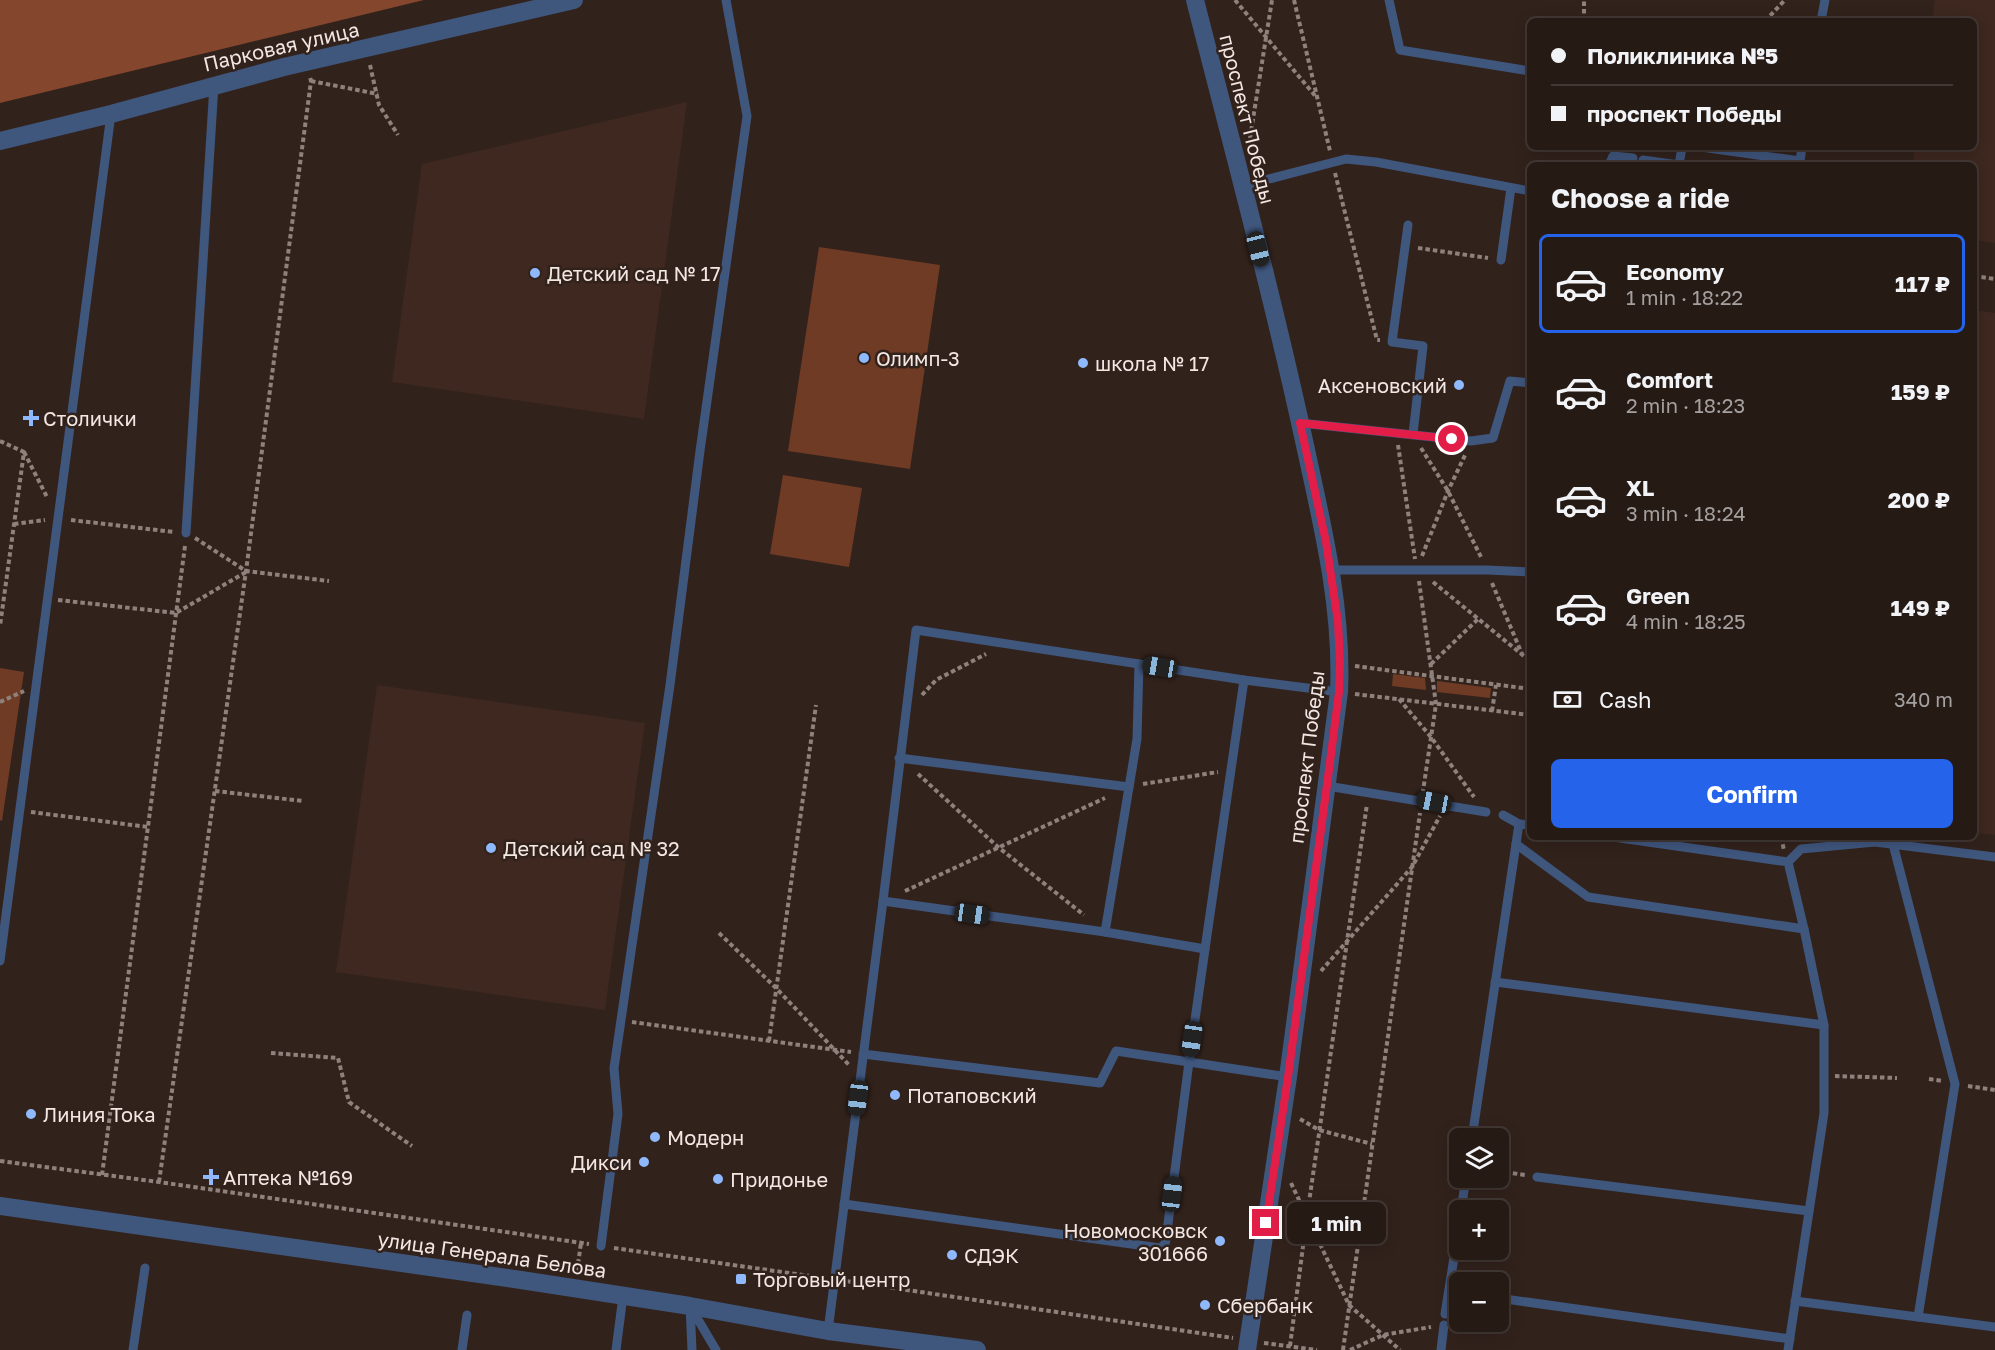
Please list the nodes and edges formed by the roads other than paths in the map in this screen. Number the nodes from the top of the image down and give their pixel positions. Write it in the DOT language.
graph roads {
  1 [pos="574,0"];
  2 [pos="726,0"];
  3 [pos="1196,0"];
  4 [pos="1389,0"];
  5 [pos="1825,0"];
  6 [pos="1822,18"];
  7 [pos="1527,71"];
  8 [pos="214,85"];
  9 [pos="111,114"];
  10 [pos="0,141"];
  11 [pos="1722,150"];
  12 [pos="1802,150"];
  13 [pos="1633,158"];
  14 [pos="1643,160"];
  15 [pos="1610,162"];
  16 [pos="1657,162"];
  17 [pos="1242,186"];
  18 [pos="1511,188"];
  19 [pos="1527,191"];
  20 [pos="1408,225"];
  21 [pos="1501,260"];
  22 [pos="1527,383"];
  23 [pos="1300,423"];
  24 [pos="1413,434"];
  25 [pos="186,533"];
  26 [pos="1330,570"];
  27 [pos="1527,572"];
  28 [pos="1139,664"];
  29 [pos="1244,680"];
  30 [pos="1339,692"];
  31 [pos="899,758"];
  32 [pos="1327,786"];
  33 [pos="1129,787"];
  34 [pos="1486,812"];
  35 [pos="1503,815"];
  36 [pos="1519,824"];
  37 [pos="1527,825"];
  38 [pos="1665,841"];
  39 [pos="1516,844"];
  40 [pos="1893,844"];
  41 [pos="1995,857"];
  42 [pos="1788,862"];
  43 [pos="883,902"];
  44 [pos="1804,929"];
  45 [pos="1105,932"];
  46 [pos="1205,949"];
  47 [pos="0,961"];
  48 [pos="1495,982"];
  49 [pos="1824,1025"];
  50 [pos="863,1054"];
  51 [pos="1189,1062"];
  52 [pos="1288,1077"];
  53 [pos="1473,1128"];
  54 [pos="1537,1177"];
  55 [pos="844,1204"];
  56 [pos="0,1206"];
  57 [pos="1809,1211"];
  58 [pos="601,1246"];
  59 [pos="145,1268"];
  60 [pos="1449,1292"];
  61 [pos="623,1296"];
  62 [pos="1509,1300"];
  63 [pos="1796,1301"];
  64 [pos="690,1306"];
  65 [pos="1445,1314"];
  66 [pos="467,1315"];
  67 [pos="1918,1317"];
  68 [pos="1444,1325"];
  69 [pos="1995,1327"];
  70 [pos="828,1331"];
  71 [pos="1790,1339"];
  72 [pos="1248,1345"];
  73 [pos="133,1350"];
  74 [pos="462,1350"];
  75 [pos="616,1350"];
  76 [pos="692,1350"];
  77 [pos="716,1350"];
  78 [pos="977,1350"];
  79 [pos="1441,1350"];
  80 [pos="1788,1350"];
  1 -- 8 [label="street, Парковая улица"];
  2 -- 58 [label="lane"];
  3 -- 17 [label="street, проспект Победы"];
  4 -- 7 [label="lane"];
  5 -- 6 [label="lane"];
  8 -- 9 [label="street, Парковая улица"];
  8 -- 25 [label="lane"];
  9 -- 10 [label="street, Парковая улица"];
  9 -- 47 [label="lane"];
  11 -- 12 [label="lane"];
  13 -- 15 [label="lane"];
  14 -- 16 [label="lane"];
  17 -- 18 [label="lane"];
  17 -- 23 [label="street, проспект Победы"];
  18 -- 19 [label="lane"];
  18 -- 21 [label="lane"];
  20 -- 24 [label="lane"];
  22 -- 24 [label="lane"];
  23 -- 24 [label="lane"];
  23 -- 26 [label="street, проспект Победы"];
  26 -- 27 [label="lane"];
  26 -- 30 [label="street, проспект Победы"];
  28 -- 29 [label="lane"];
  28 -- 31 [label="lane"];
  28 -- 33 [label="lane"];
  29 -- 30 [label="lane"];
  29 -- 46 [label="lane"];
  30 -- 32 [label="street, проспект Победы"];
  31 -- 33 [label="lane"];
  31 -- 43 [label="lane"];
  32 -- 34 [label="lane"];
  32 -- 52 [label="street, проспект Победы"];
  33 -- 45 [label="lane"];
  35 -- 36 [label="lane"];
  36 -- 37 [label="lane"];
  36 -- 39 [label="lane"];
  38 -- 42 [label="lane"];
  39 -- 44 [label="lane"];
  39 -- 48 [label="lane"];
  40 -- 41 [label="lane"];
  40 -- 42 [label="lane"];
  40 -- 67 [label="lane"];
  42 -- 44 [label="lane"];
  43 -- 45 [label="lane"];
  43 -- 50 [label="lane"];
  44 -- 49 [label="lane"];
  45 -- 46 [label="lane"];
  46 -- 51 [label="lane"];
  48 -- 49 [label="lane"];
  48 -- 53 [label="lane"];
  49 -- 57 [label="lane"];
  50 -- 51 [label="lane"];
  50 -- 55 [label="lane"];
  51 -- 52 [label="lane"];
  51 -- 55 [label="lane"];
  52 -- 72 [label="street, проспект Победы"];
  54 -- 57 [label="lane"];
  55 -- 70 [label="lane"];
  56 -- 61 [label="street, улица Генерала Белова"];
  57 -- 63 [label="lane"];
  59 -- 73 [label="lane"];
  60 -- 65 [label="lane"];
  61 -- 64 [label="street, улица Генерала Белова"];
  61 -- 75 [label="lane"];
  62 -- 71 [label="lane"];
  63 -- 67 [label="lane"];
  63 -- 71 [label="lane"];
  64 -- 70 [label="street, улица Генерала Белова"];
  64 -- 76 [label="lane"];
  64 -- 77 [label="lane"];
  66 -- 74 [label="lane"];
  67 -- 69 [label="lane"];
  68 -- 79 [label="lane"];
  70 -- 78 [label="street, улица Генерала Белова"];
  71 -- 80 [label="lane"];
}
